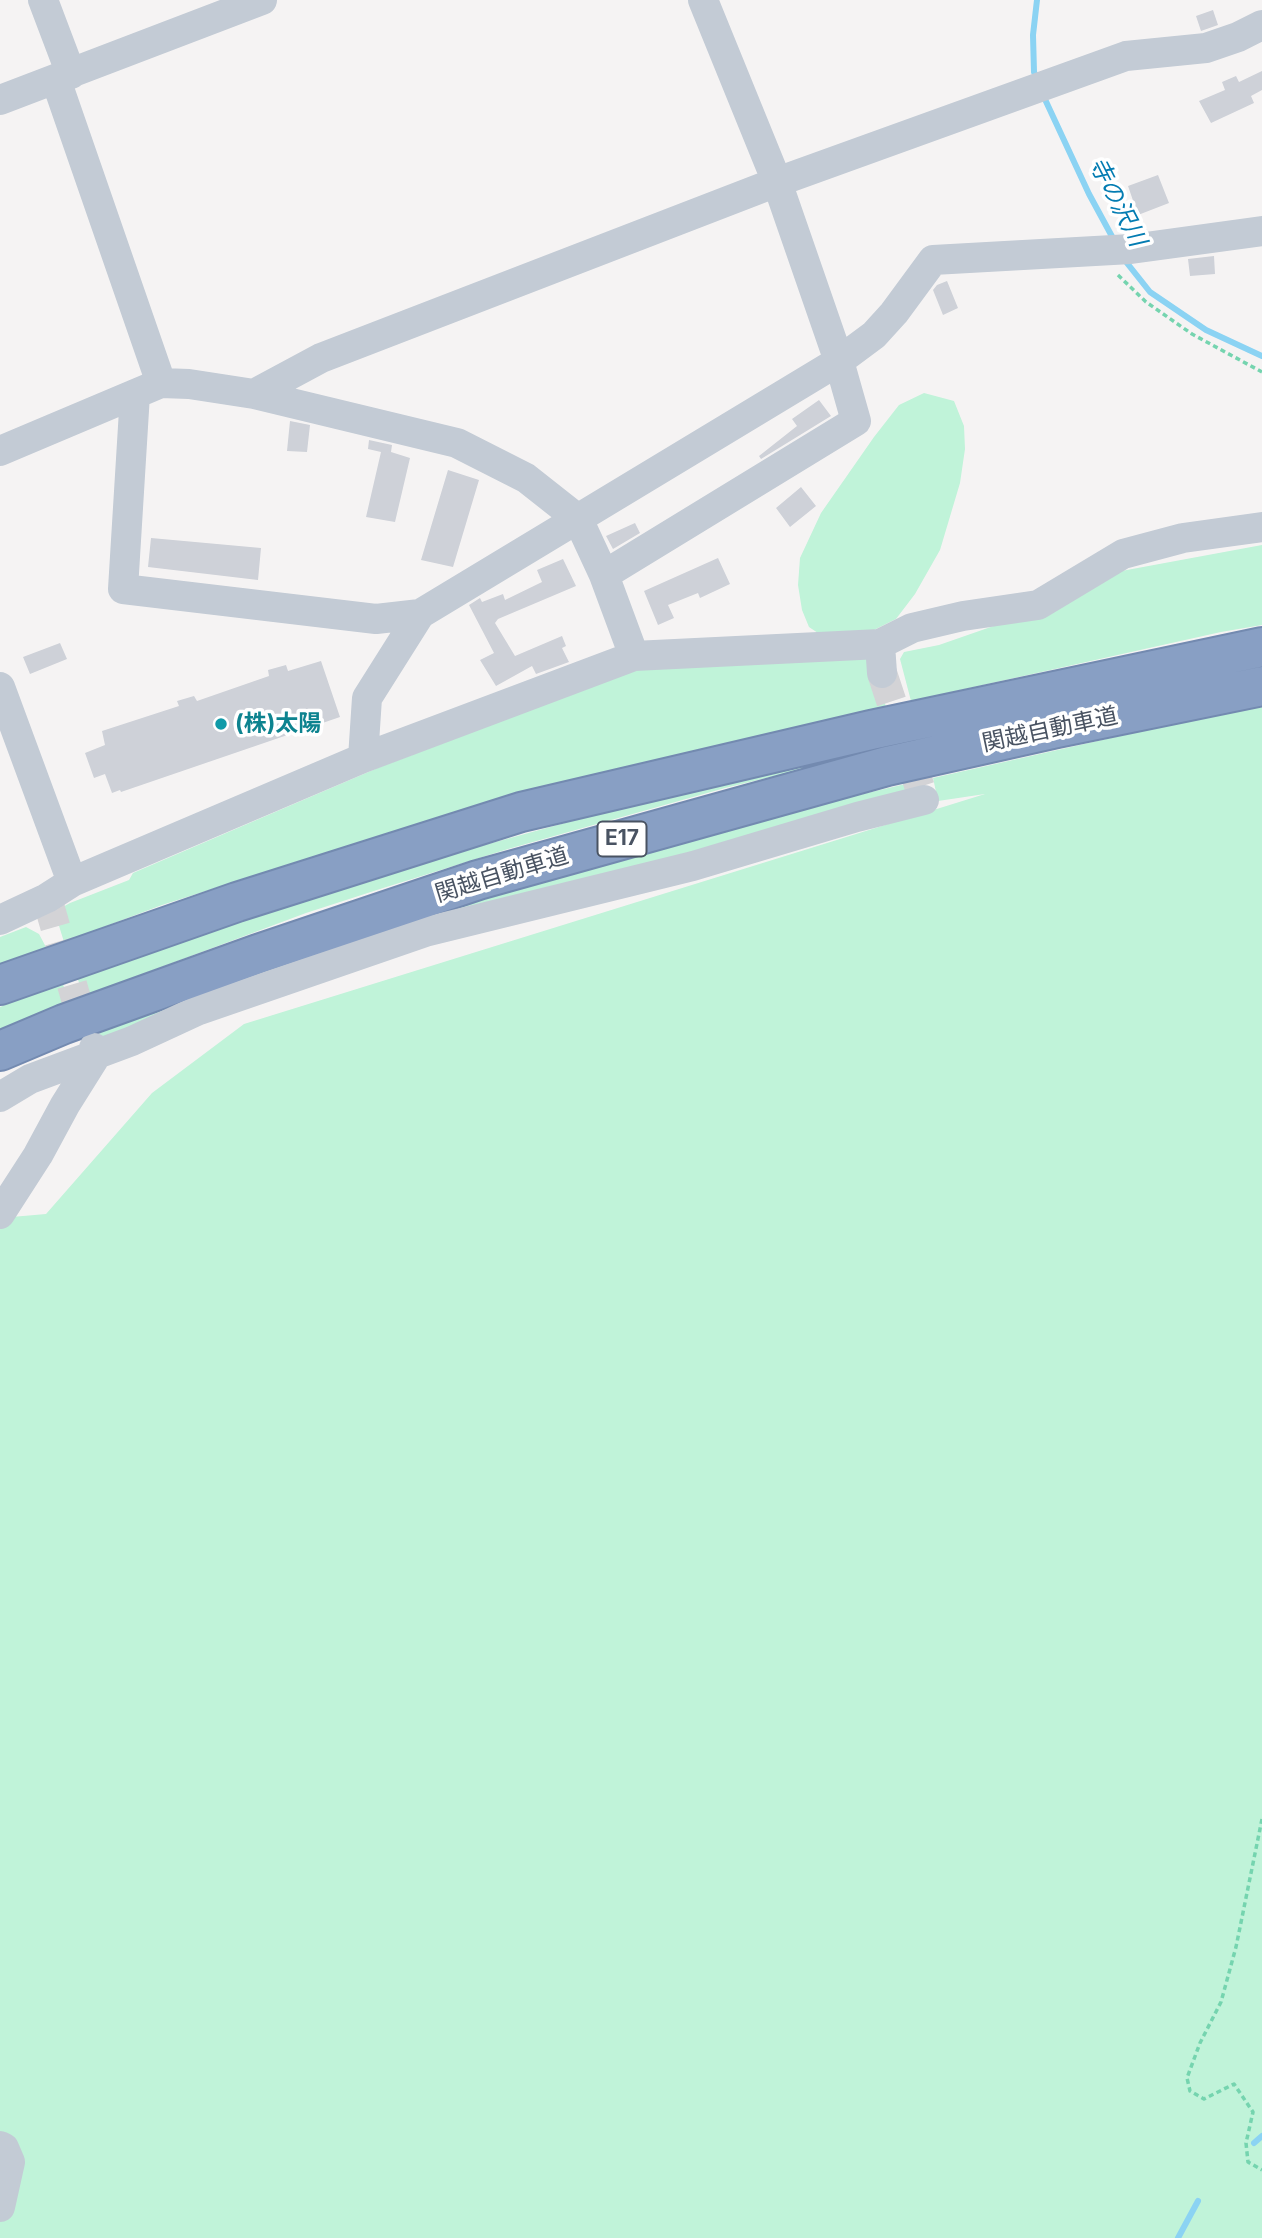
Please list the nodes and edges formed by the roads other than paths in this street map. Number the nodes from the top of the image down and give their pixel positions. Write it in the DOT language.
graph roads {
  1 [pos="43,0"];
  2 [pos="262,0"];
  3 [pos="703,0"];
  4 [pos="1262,25"];
  5 [pos="63,77"];
  6 [pos="0,100"];
  7 [pos="777,182"];
  8 [pos="1262,231"];
  9 [pos="839,361"];
  10 [pos="148,389"];
  11 [pos="254,394"];
  12 [pos="0,452"];
  13 [pos="578,519"];
  14 [pos="1262,527"];
  15 [pos="604,575"];
  16 [pos="420,614"];
  17 [pos="1262,647"];
  18 [pos="634,656"];
  19 [pos="1262,686"];
  20 [pos="0,687"];
  21 [pos="363,758"];
  22 [pos="924,800"];
  23 [pos="72,882"];
  24 [pos="0,920"];
  25 [pos="0,985"];
  26 [pos="92,1043"];
  27 [pos="0,1051"];
  28 [pos="0,1097"];
  29 [pos="0,1214"];
  30 [pos="0,2146"];
  31 [pos="0,2207"];
  1 -- 5 [label="street"];
  2 -- 5 [label="street"];
  3 -- 7 [label="street"];
  4 -- 7 [label="street"];
  5 -- 6 [label="street"];
  5 -- 10 [label="street"];
  7 -- 9 [label="street"];
  7 -- 11 [label="street"];
  8 -- 9 [label="street"];
  9 -- 13 [label="street"];
  9 -- 15 [label="street"];
  10 -- 11 [label="street"];
  10 -- 12 [label="street"];
  10 -- 16 [label="street"];
  11 -- 13 [label="street"];
  13 -- 15 [label="street"];
  13 -- 16 [label="street"];
  14 -- 18 [label="street"];
  15 -- 18 [label="street"];
  16 -- 21 [label="street"];
  17 -- 25 [label="highway, 関越自動車道 / E17"];
  18 -- 21 [label="street"];
  19 -- 27 [label="highway, 関越自動車道 / E17"];
  20 -- 23 [label="street"];
  21 -- 23 [label="street"];
  22 -- 26 [label="street"];
  23 -- 24 [label="street"];
  26 -- 28 [label="street"];
  26 -- 29 [label="street"];
  30 -- 31 [label="street"];
}
